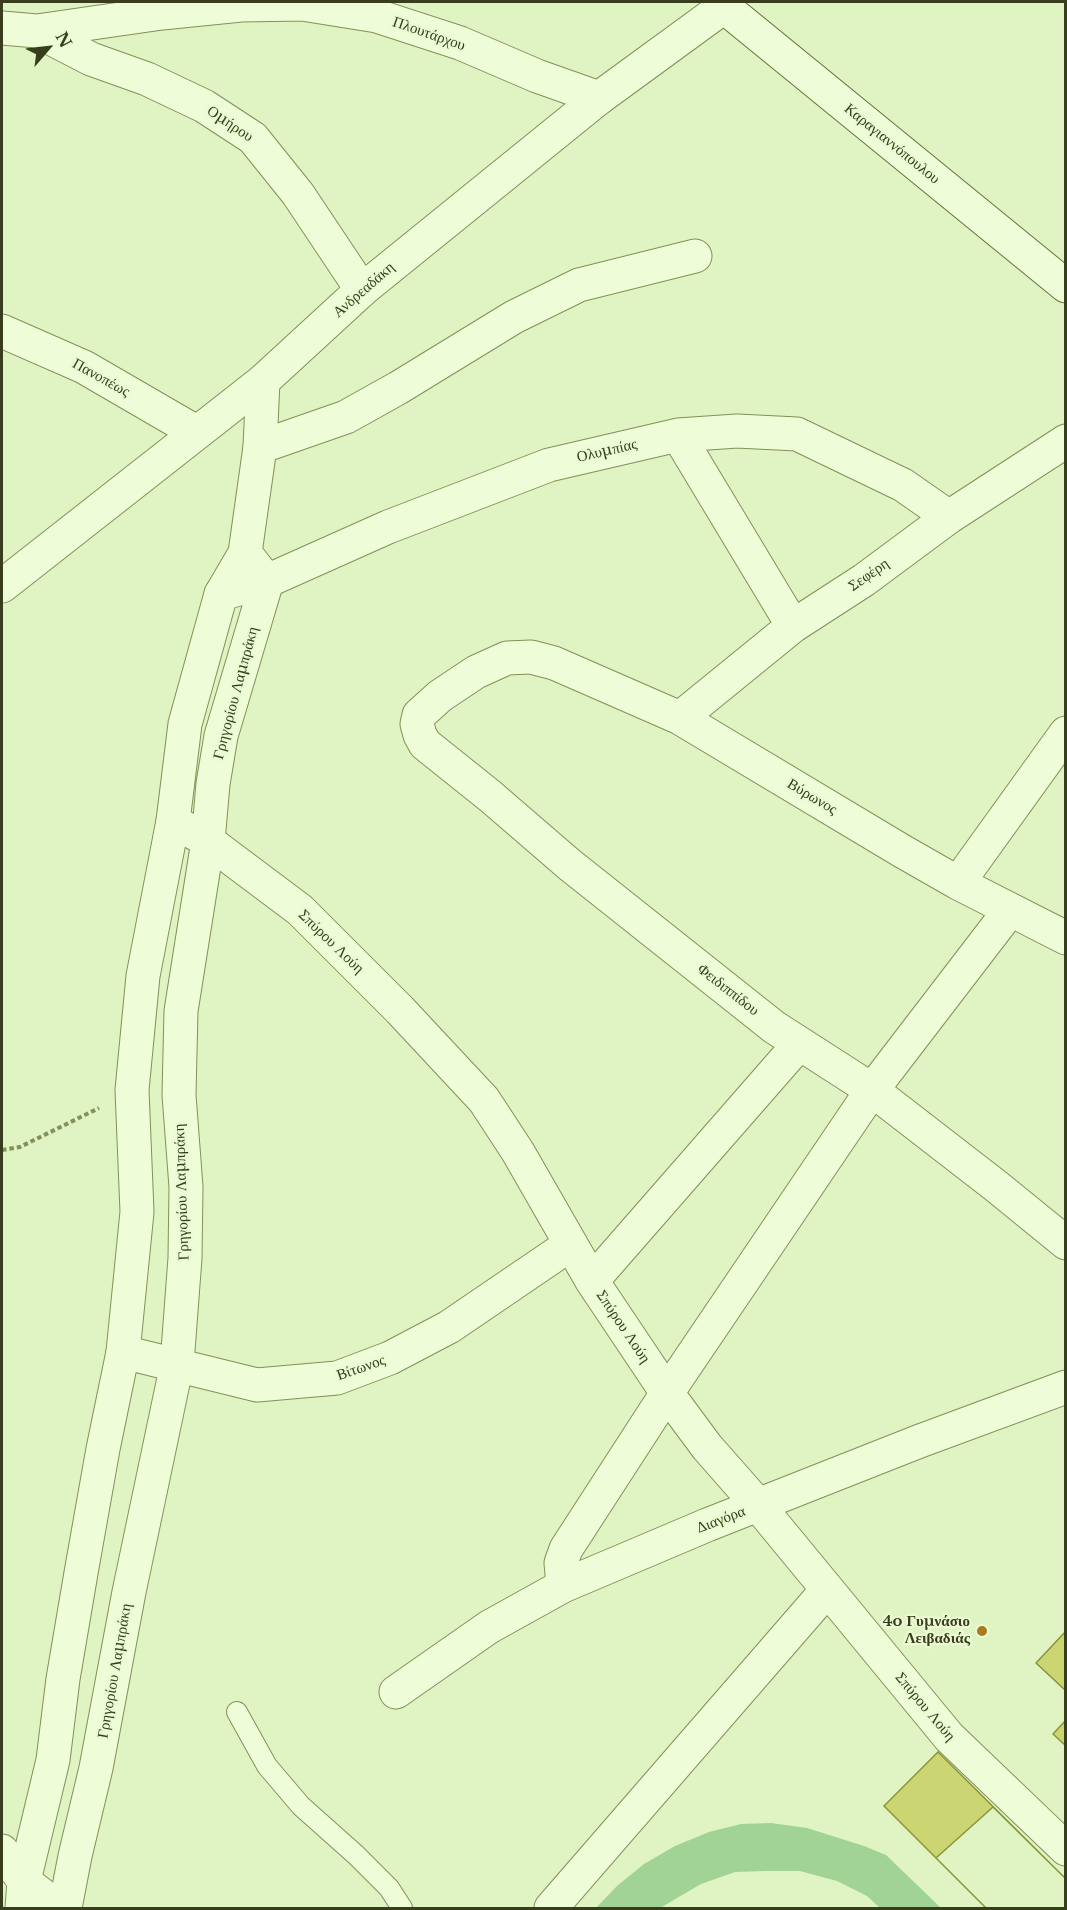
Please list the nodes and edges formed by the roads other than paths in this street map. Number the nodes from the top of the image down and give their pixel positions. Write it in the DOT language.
graph roads {
  1 [pos="725,3"];
  2 [pos="162,7"];
  3 [pos="2,28"];
  4 [pos="37,31"];
  5 [pos="599,98"];
  6 [pos="695,256"];
  7 [pos="1065,286"];
  8 [pos="362,291"];
  9 [pos="2,331"];
  10 [pos="263,381"];
  11 [pos="196,432"];
  12 [pos="678,435"];
  13 [pos="1065,441"];
  14 [pos="260,447"];
  15 [pos="949,517"];
  16 [pos="245,553"];
  17 [pos="267,581"];
  18 [pos="2,586"];
  19 [pos="221,594"];
  20 [pos="793,626"];
  21 [pos="419,715"];
  22 [pos="680,718"];
  23 [pos="1065,733"];
  24 [pos="172,821"];
  25 [pos="208,841"];
  26 [pos="958,883"];
  27 [pos="1010,910"];
  28 [pos="1065,938"];
  29 [pos="799,1044"];
  30 [pos="872,1090"];
  31 [pos="1065,1243"];
  32 [pos="571,1244"];
  33 [pos="592,1281"];
  34 [pos="123,1352"];
  35 [pos="177,1364"];
  36 [pos="1065,1387"];
  37 [pos="667,1393"];
  38 [pos="758,1505"];
  39 [pos="563,1586"];
  40 [pos="826,1590"];
  41 [pos="396,1692"];
  42 [pos="237,1712"];
  43 [pos="1065,1850"];
  44 [pos="2,1851"];
  45 [pos="17,1895"];
  46 [pos="59,1908"];
  47 [pos="65,1908"];
  48 [pos="402,1908"];
  49 [pos="551,1908"];
  1 -- 5 [label="street, Ανδρεαδάκη"];
  1 -- 7 [label="street, Καραγιαννόπουλου"];
  2 -- 4 [label="street, Πλουτάρχου"];
  2 -- 5 [label="street, Πλουτάρχου"];
  3 -- 4 [label="street, Πλουτάρχου"];
  4 -- 8 [label="street, Ομήρου"];
  5 -- 8 [label="street, Ανδρεαδάκη"];
  6 -- 14 [label="street"];
  8 -- 10 [label="street, Ανδρεαδάκη"];
  9 -- 11 [label="street, Πανοπέως"];
  10 -- 11 [label="street, Ανδρεαδάκη"];
  10 -- 14 [label="street"];
  11 -- 18 [label="street, Ανδρεαδάκη"];
  12 -- 15 [label="street, Ολυμπίας"];
  12 -- 17 [label="street, Ολυμπίας"];
  12 -- 20 [label="street"];
  13 -- 15 [label="street, Σεφέρη"];
  14 -- 16 [label="street"];
  15 -- 20 [label="street, Σεφέρη"];
  16 -- 17 [label="street"];
  16 -- 19 [label="street"];
  17 -- 19 [label="street, Ολυμπίας"];
  17 -- 25 [label="street, Γρηγορίου Λαμπράκη"];
  19 -- 24 [label="street"];
  20 -- 22 [label="street, Σεφέρη"];
  21 -- 22 [label="street, Βύρωνος"];
  21 -- 29 [label="street, Φειδιππίδου"];
  22 -- 26 [label="street, Βύρωνος"];
  23 -- 26 [label="street"];
  24 -- 25 [label="street, Σπύρου Λούη"];
  24 -- 34 [label="street"];
  25 -- 32 [label="street, Σπύρου Λούη"];
  25 -- 35 [label="street, Γρηγορίου Λαμπράκη"];
  26 -- 27 [label="street, Βύρωνος"];
  27 -- 28 [label="street, Βύρωνος"];
  27 -- 30 [label="street"];
  29 -- 30 [label="street, Φειδιππίδου"];
  29 -- 33 [label="street"];
  30 -- 31 [label="street, Φειδιππίδου"];
  30 -- 37 [label="street"];
  32 -- 33 [label="street, Σπύρου Λούη"];
  32 -- 35 [label="street, Βίτωνος"];
  33 -- 37 [label="street, Σπύρου Λούη"];
  34 -- 35 [label="street, Βίτωνος"];
  34 -- 45 [label="street"];
  35 -- 47 [label="street, Γρηγορίου Λαμπράκη"];
  36 -- 38 [label="street, Διαγόρα"];
  37 -- 38 [label="street, Σπύρου Λούη"];
  37 -- 39 [label="street"];
  38 -- 39 [label="street, Διαγόρα"];
  38 -- 40 [label="street, Σπύρου Λούη"];
  39 -- 41 [label="street, Διαγόρα"];
  40 -- 43 [label="street, Σπύρου Λούη"];
  40 -- 49 [label="street"];
  42 -- 48 [label="lane"];
  44 -- 45 [label="street"];
  45 -- 46 [label="street"];
}
